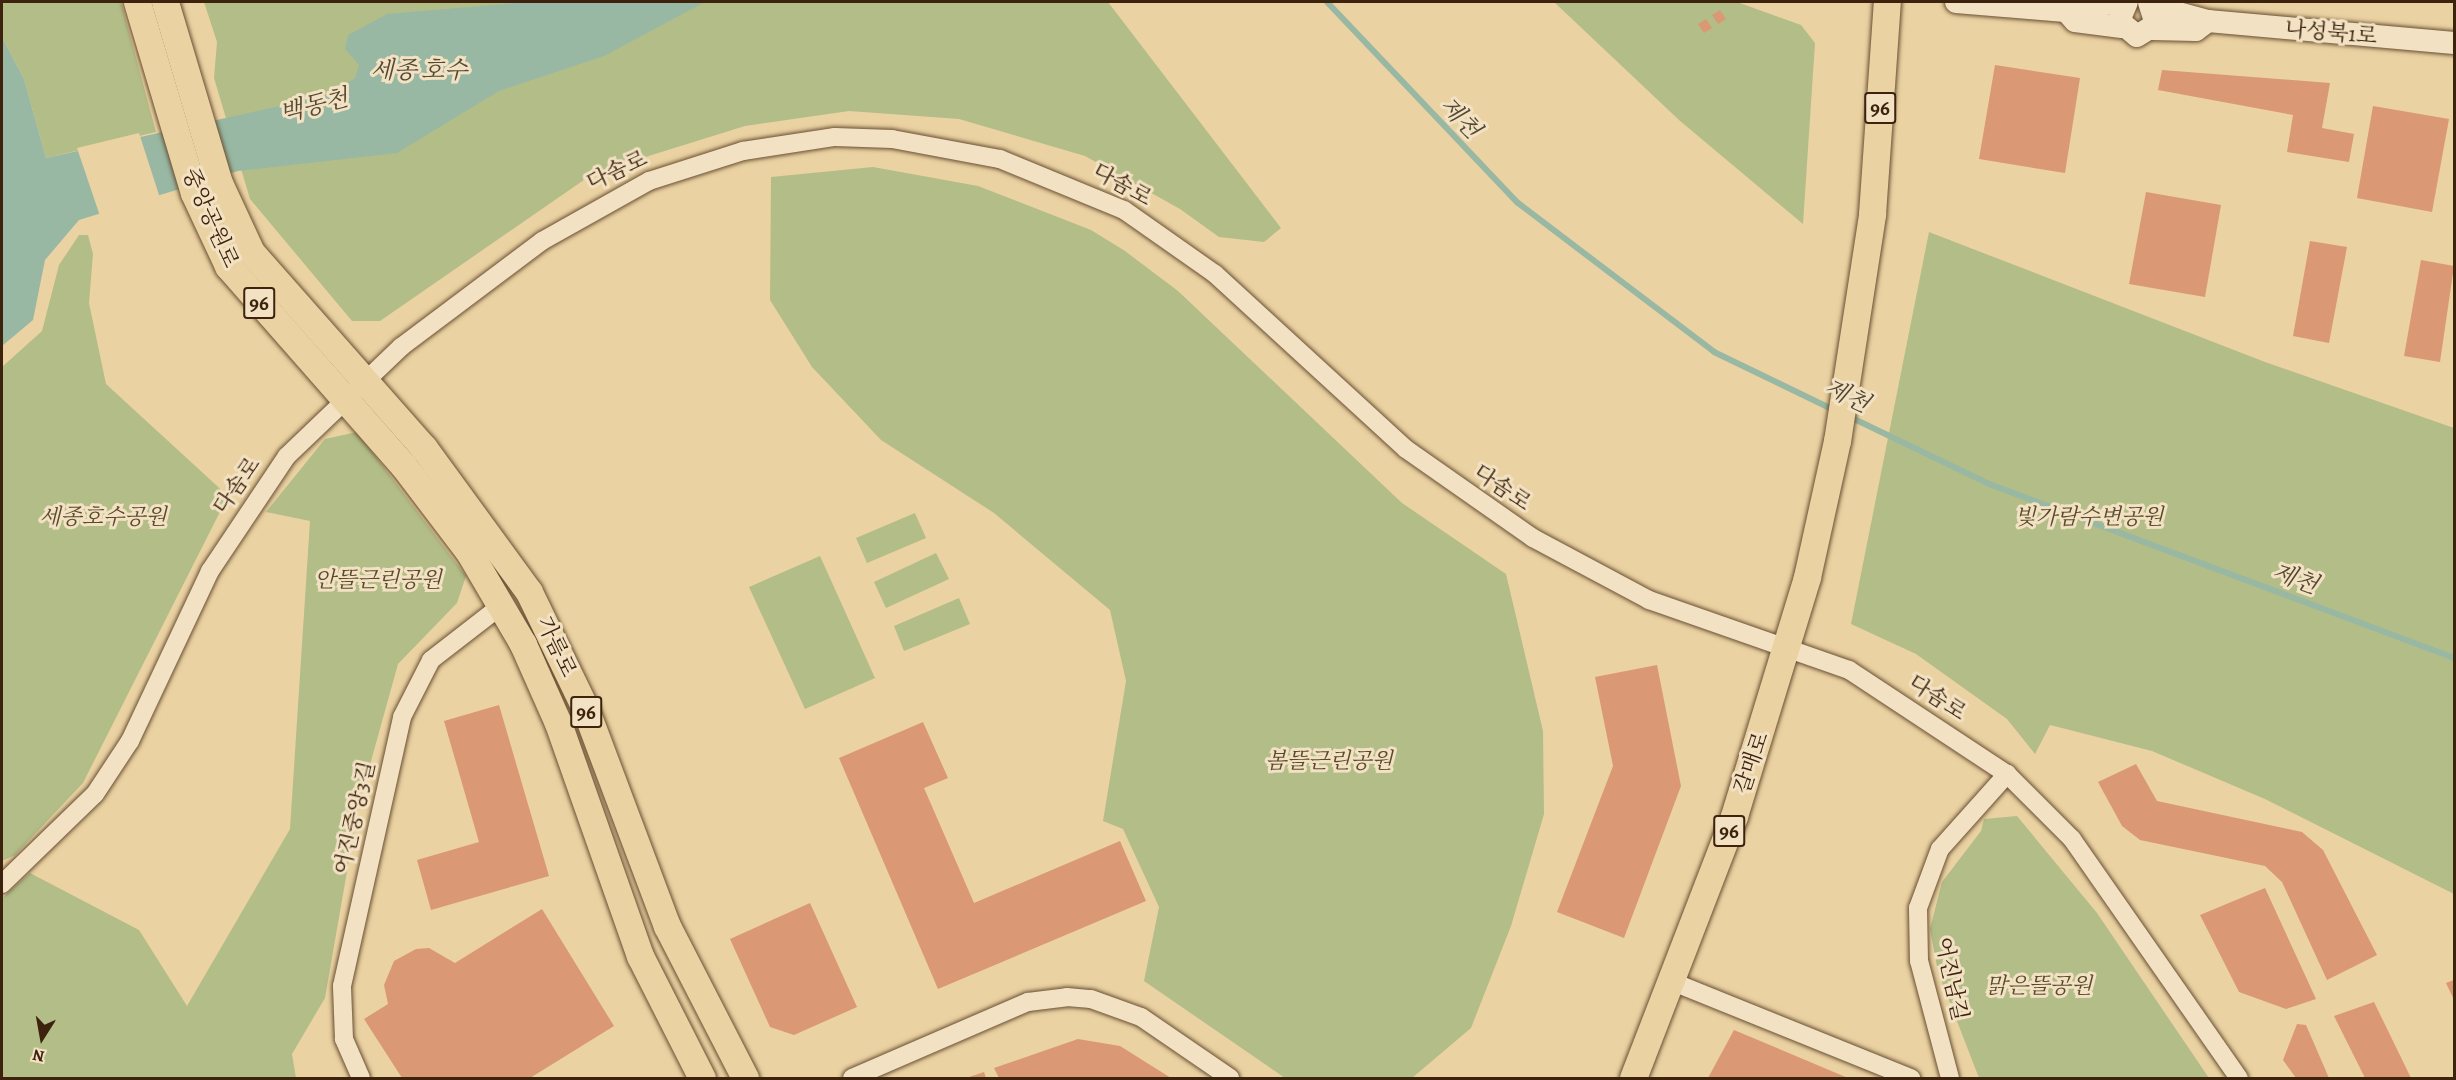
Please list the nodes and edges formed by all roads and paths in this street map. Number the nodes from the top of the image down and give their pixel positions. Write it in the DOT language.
graph roads {
  1 [pos="137,2"];
  2 [pos="165,2"];
  3 [pos="1887,2"];
  4 [pos="1956,2"];
  5 [pos="2126,2"];
  6 [pos="2151,4"];
  7 [pos="2066,11"];
  8 [pos="2208,21"];
  9 [pos="2122,27"];
  10 [pos="2152,29"];
  11 [pos="2454,43"];
  12 [pos="365,382"];
  13 [pos="345,400"];
  14 [pos="502,605"];
  15 [pos="1789,646"];
  16 [pos="2007,774"];
  17 [pos="2,884"];
  18 [pos="1673,982"];
  19 [pos="361,1078"];
  20 [pos="702,1078"];
  21 [pos="746,1078"];
  22 [pos="852,1078"];
  23 [pos="1230,1078"];
  24 [pos="1633,1078"];
  25 [pos="1911,1078"];
  26 [pos="1950,1078"];
  27 [pos="2239,1078"];
  1 -- 13 [label="main road, 중앙공원로 / 96"];
  2 -- 12 [label="main road, 중앙공원로 / 96"];
  3 -- 15 [label="main road, 갈매로 / 96"];
  4 -- 7 [label="street"];
  5 -- 7 [label="street"];
  5 -- 9 [label="street"];
  6 -- 8 [label="street, 나성북1로"];
  6 -- 10 [label="street"];
  7 -- 9 [label="street"];
  8 -- 10 [label="street, 나성북1로"];
  8 -- 11 [label="street, 나성북1로"];
  9 -- 10 [label="street, 나성북1로"];
  12 -- 13 [label="street, 다솜로"];
  12 -- 15 [label="street, 다솜로"];
  12 -- 21 [label="main road, 가름로 / 96"];
  13 -- 14 [label="main road, 가름로 / 96"];
  13 -- 17 [label="street, 다솜로"];
  14 -- 19 [label="street, 어진중앙3길"];
  14 -- 20 [label="main road, 가름로 / 96"];
  15 -- 16 [label="street, 다솜로"];
  15 -- 18 [label="main road, 갈매로 / 96"];
  16 -- 26 [label="street, 어진남길"];
  16 -- 27 [label="street, 다솜로"];
  18 -- 24 [label="main road, 갈매로 / 96"];
  18 -- 25 [label="street"];
  22 -- 23 [label="street"];
}
